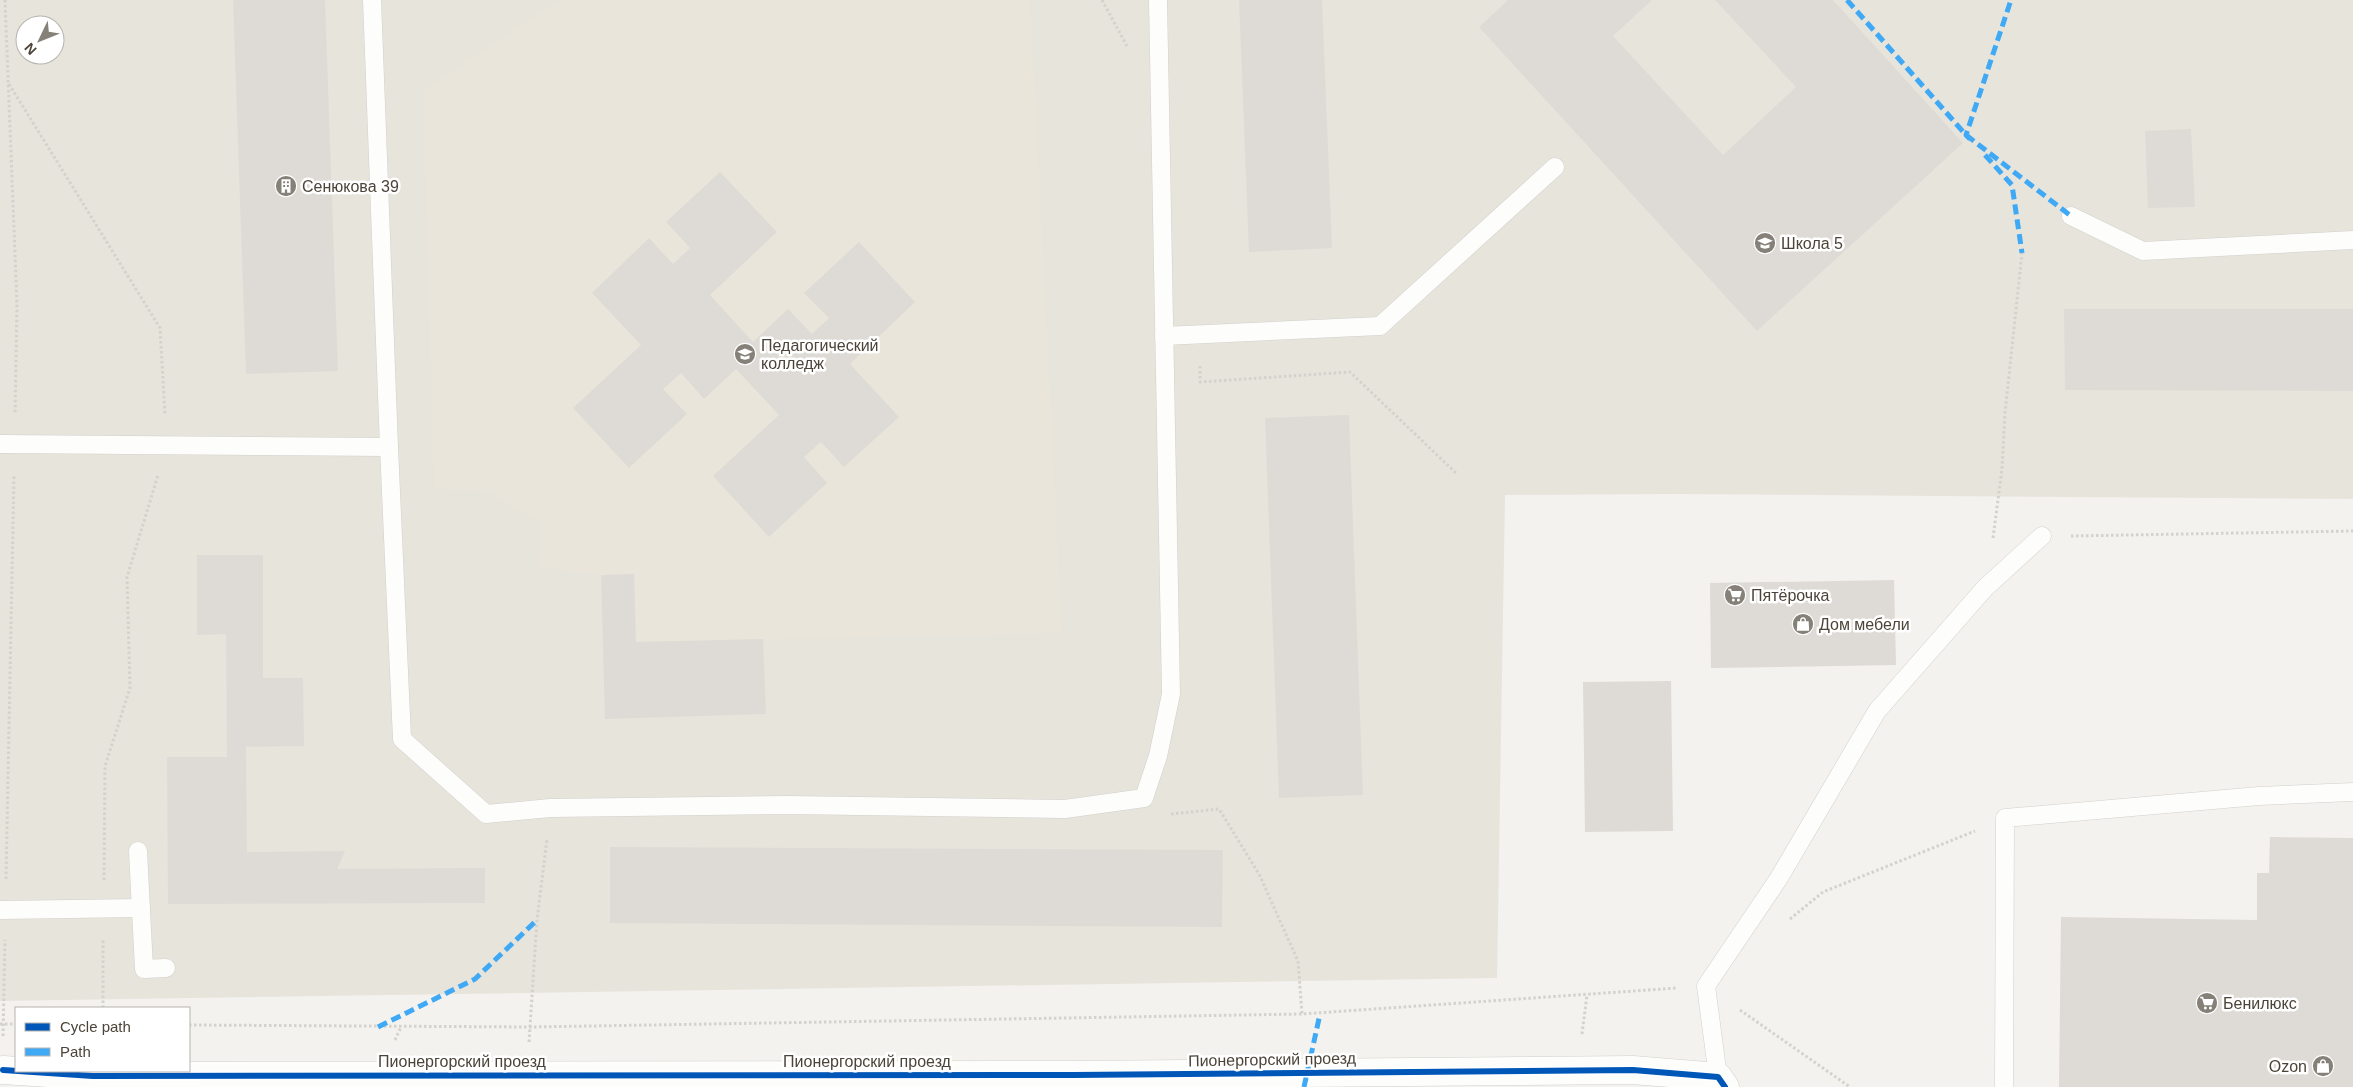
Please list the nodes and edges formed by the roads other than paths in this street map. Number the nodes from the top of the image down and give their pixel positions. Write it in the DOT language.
graph roads {
  1 [pos="372,0"];
  2 [pos="1158,0"];
  3 [pos="1555,167"];
  4 [pos="2070,216"];
  5 [pos="2353,240"];
  6 [pos="1164,336"];
  7 [pos="7,444"];
  8 [pos="388,447"];
  9 [pos="2042,536"];
  10 [pos="2353,792"];
  11 [pos="138,851"];
  12 [pos="141,908"];
  13 [pos="3,910"];
  14 [pos="166,968"];
  15 [pos="3,1070"];
  16 [pos="15,1071"];
  17 [pos="33,1072"];
  18 [pos="1722,1082"];
  19 [pos="2004,1087"];
  1 -- 8 [label="lane"];
  2 -- 6 [label="lane"];
  3 -- 6 [label="lane"];
  4 -- 5 [label="lane"];
  6 -- 8 [label="lane"];
  7 -- 8 [label="lane"];
  9 -- 18 [label="lane"];
  10 -- 19 [label="lane"];
  11 -- 12 [label="lane"];
  12 -- 13 [label="lane"];
  12 -- 14 [label="lane"];
  15 -- 16 [label="street, Пионергорский проезд"];
  17 -- 18 [label="street, Пионергорский проезд"];
}
